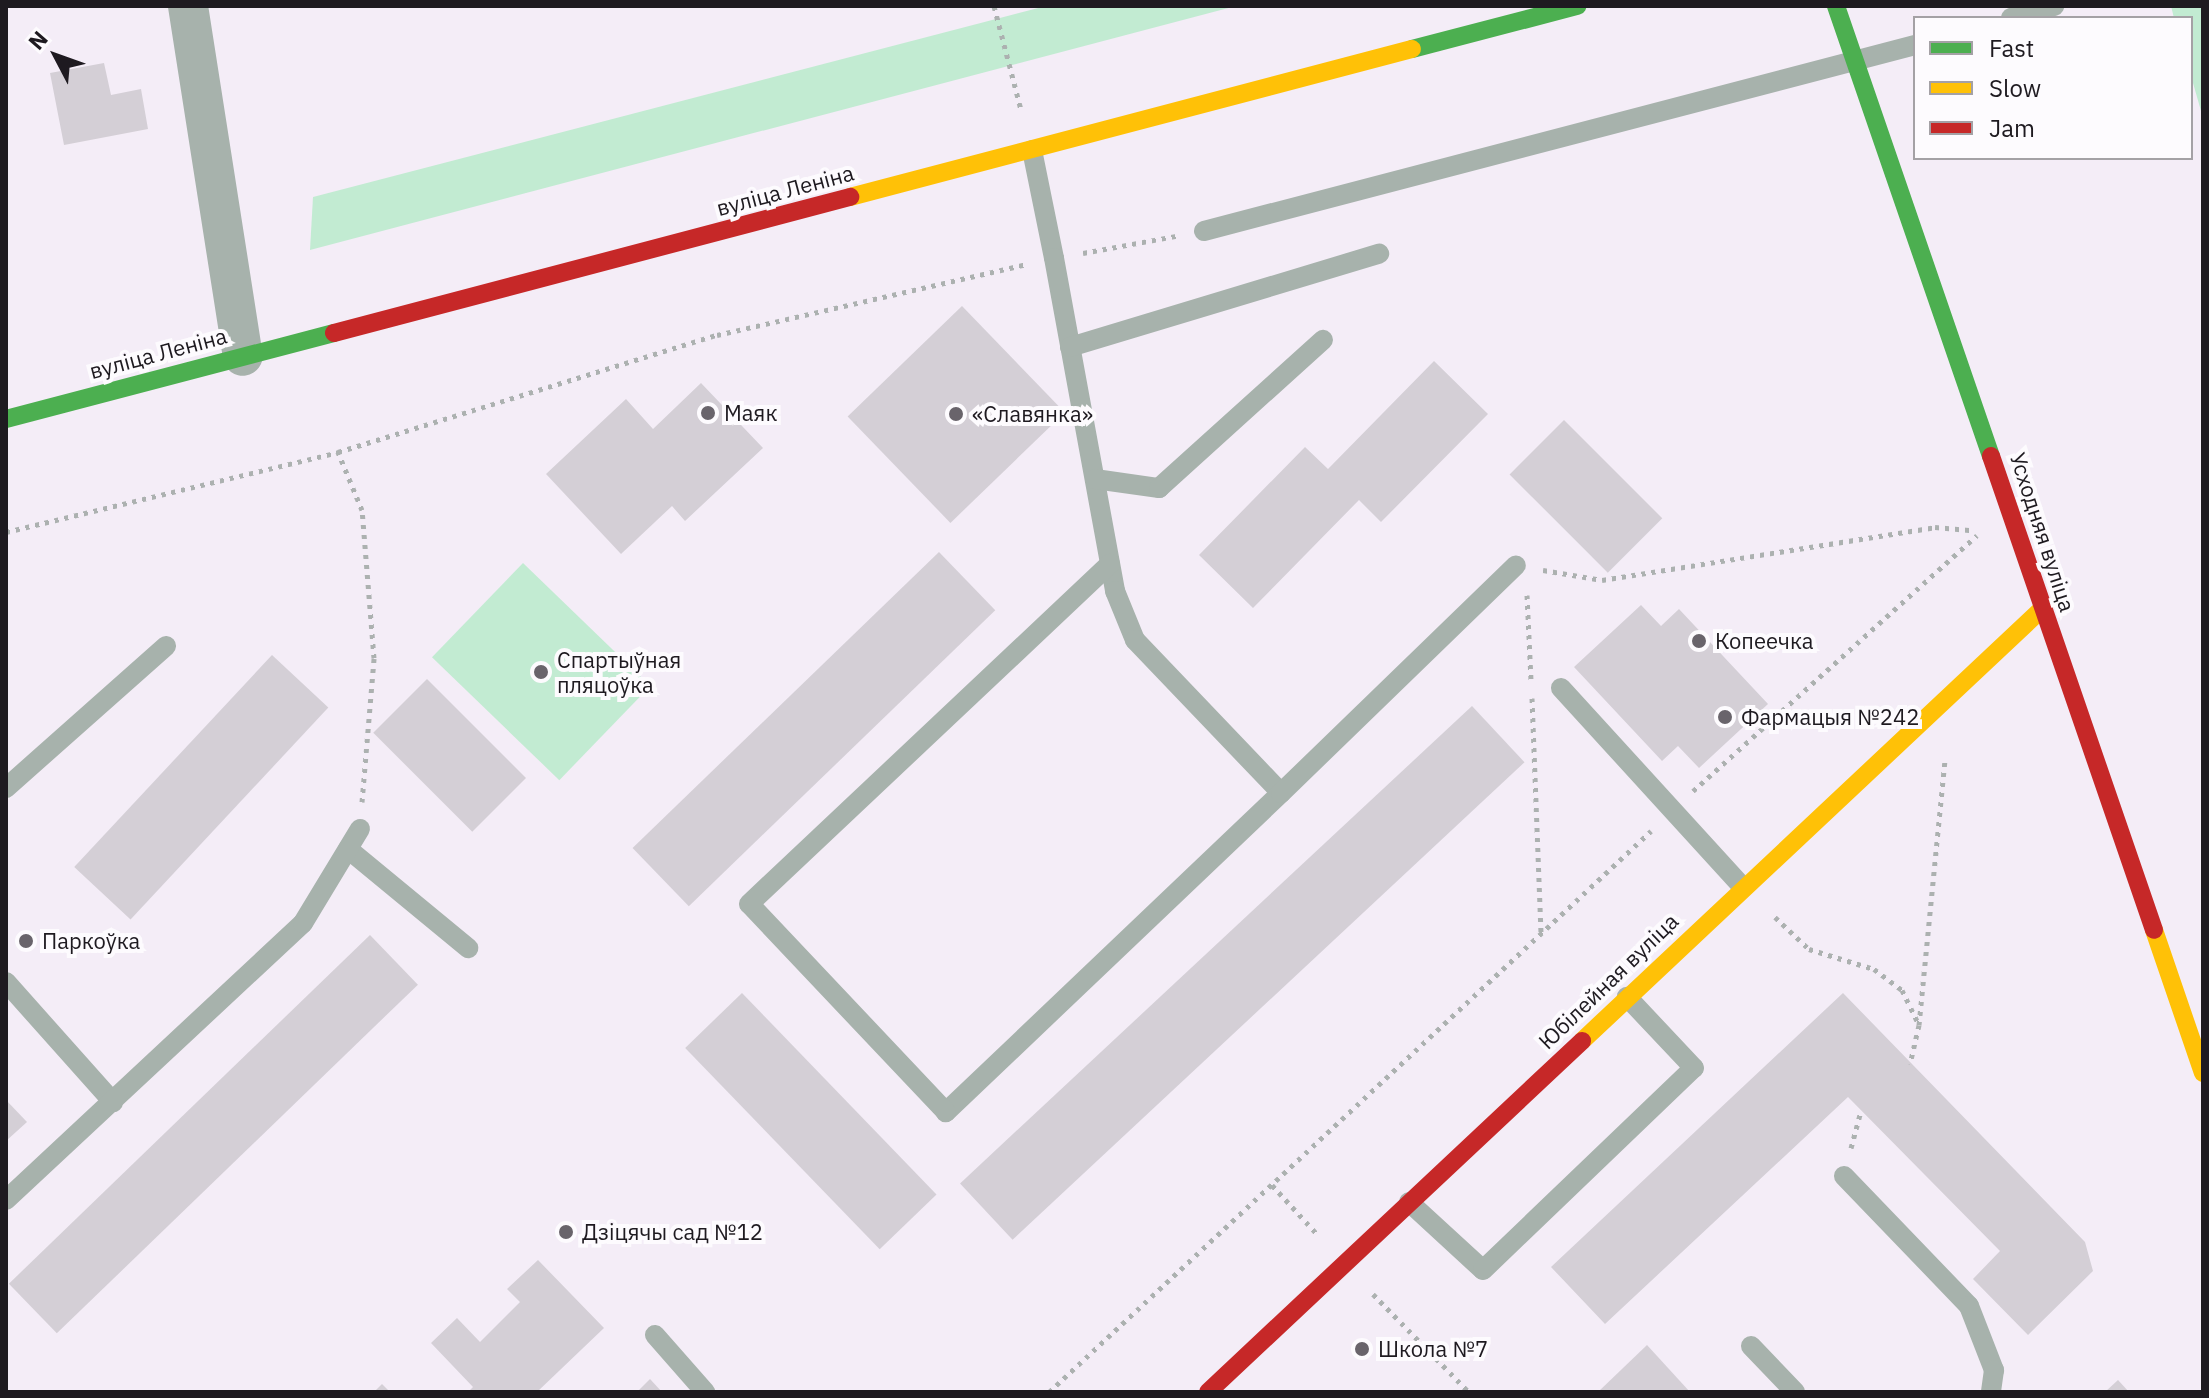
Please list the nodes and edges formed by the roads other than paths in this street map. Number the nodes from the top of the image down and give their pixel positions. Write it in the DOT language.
graph roads {
  1 [pos="188,6"];
  2 [pos="1577,6"];
  3 [pos="1836,6"];
  4 [pos="2054,6"];
  5 [pos="2018,16"];
  6 [pos="1913,46"];
  7 [pos="1854,62"];
  8 [pos="1032,150"];
  9 [pos="1204,231"];
  10 [pos="1379,254"];
  11 [pos="1323,340"];
  12 [pos="1070,347"];
  13 [pos="243,356"];
  14 [pos="6,419"];
  15 [pos="1095,479"];
  16 [pos="1110,564"];
  17 [pos="1521,566"];
  18 [pos="2043,608"];
  19 [pos="166,646"];
  20 [pos="1561,688"];
  21 [pos="6,788"];
  22 [pos="1281,793"];
  23 [pos="360,829"];
  24 [pos="348,849"];
  25 [pos="1742,886"];
  26 [pos="468,948"];
  27 [pos="6,982"];
  28 [pos="1627,997"];
  29 [pos="2203,1073"];
  30 [pos="113,1102"];
  31 [pos="1844,1176"];
  32 [pos="6,1200"];
  33 [pos="1409,1202"];
  34 [pos="655,1335"];
  35 [pos="1751,1346"];
  36 [pos="705,1392"];
  37 [pos="1208,1392"];
  38 [pos="1795,1392"];
  39 [pos="1991,1392"];
  1 -- 13 [label="street"];
  2 -- 8 [label="main road, вуліца Леніна"];
  3 -- 7 [label="main road, Усходняя вуліца"];
  4 -- 5 [label="lane"];
  6 -- 7 [label="lane"];
  7 -- 9 [label="lane"];
  7 -- 18 [label="main road, Усходняя вуліца"];
  8 -- 12 [label="lane"];
  8 -- 13 [label="main road, вуліца Леніна"];
  10 -- 12 [label="lane"];
  11 -- 15 [label="lane"];
  12 -- 15 [label="lane"];
  13 -- 14 [label="main road, вуліца Леніна"];
  15 -- 16 [label="lane"];
  16 -- 22 [label="lane"];
  16 -- 22 [label="lane"];
  17 -- 22 [label="lane"];
  18 -- 25 [label="main road, Юбілейная вуліца"];
  18 -- 29 [label="main road, Усходняя вуліца"];
  19 -- 21 [label="lane"];
  20 -- 25 [label="lane"];
  23 -- 24 [label="lane"];
  24 -- 26 [label="lane"];
  24 -- 30 [label="lane"];
  25 -- 28 [label="main road, Юбілейная вуліца"];
  27 -- 30 [label="lane"];
  28 -- 33 [label="main road, Юбілейная вуліца"];
  28 -- 33 [label="lane"];
  30 -- 32 [label="lane"];
  31 -- 39 [label="lane"];
  33 -- 37 [label="main road, Юбілейная вуліца"];
  34 -- 36 [label="lane"];
  35 -- 38 [label="lane"];
}
